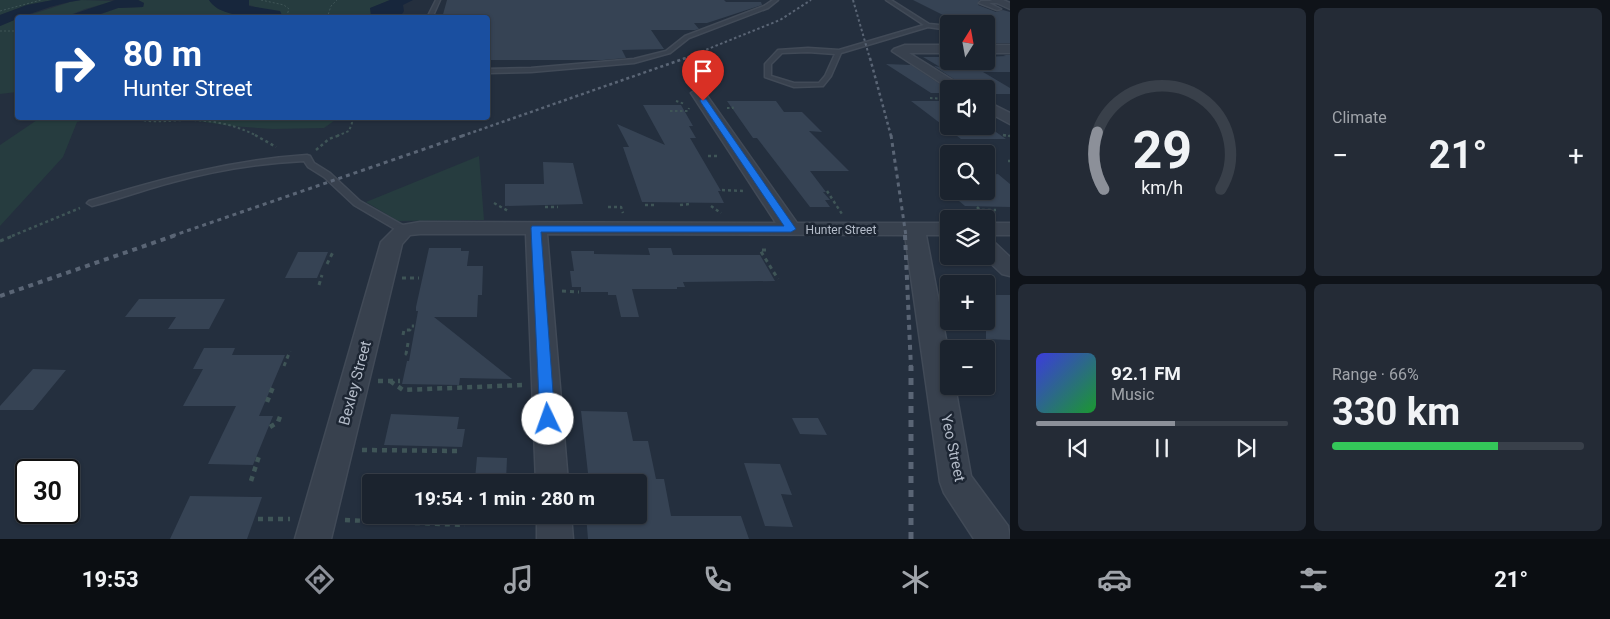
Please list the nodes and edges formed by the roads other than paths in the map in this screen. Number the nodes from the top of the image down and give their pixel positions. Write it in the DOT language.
graph roads {
  1 [pos="438,0"];
  2 [pos="776,0"];
  3 [pos="888,0"];
  4 [pos="998,4"];
  5 [pos="1010,6"];
  6 [pos="430,15"];
  7 [pos="928,25"];
  8 [pos="940,27"];
  9 [pos="995,48"];
  10 [pos="940,49"];
  11 [pos="1010,49"];
  12 [pos="839,52"];
  13 [pos="490,71"];
  14 [pos="945,80"];
  15 [pos="698,93"];
  16 [pos="995,111"];
  17 [pos="1010,120"];
  18 [pos="92,203"];
  19 [pos="540,218"];
  20 [pos="791,229"];
  21 [pos="940,229"];
  22 [pos="995,229"];
  23 [pos="1010,229"];
  24 [pos="404,230"];
  25 [pos="915,230"];
  26 [pos="995,255"];
  27 [pos="1010,269"];
  28 [pos="552,474"];
  29 [pos="554,524"];
  30 [pos="306,529"];
  31 [pos="555,539"];
  32 [pos="995,539"];
  1 -- 6 [label="lane"];
  2 -- 13 [label="lane"];
  3 -- 7 [label="lane"];
  4 -- 5 [label="street"];
  7 -- 8 [label="lane"];
  7 -- 12 [label="lane"];
  9 -- 11 [label="street"];
  10 -- 14 [label="street"];
  12 -- 12 [label="lane"];
  15 -- 20 [label="street"];
  16 -- 17 [label="street"];
  18 -- 24 [label="lane"];
  19 -- 20 [label="street, Hunter Street"];
  19 -- 24 [label="street, Hunter Street"];
  19 -- 28 [label="street"];
  20 -- 25 [label="street, Hunter Street"];
  21 -- 25 [label="street, Hunter Street"];
  22 -- 23 [label="street"];
  24 -- 30 [label="street, Bexley Street"];
  25 -- 32 [label="street, Yeo Street"];
  26 -- 27 [label="street"];
  29 -- 31 [label="street"];
}
